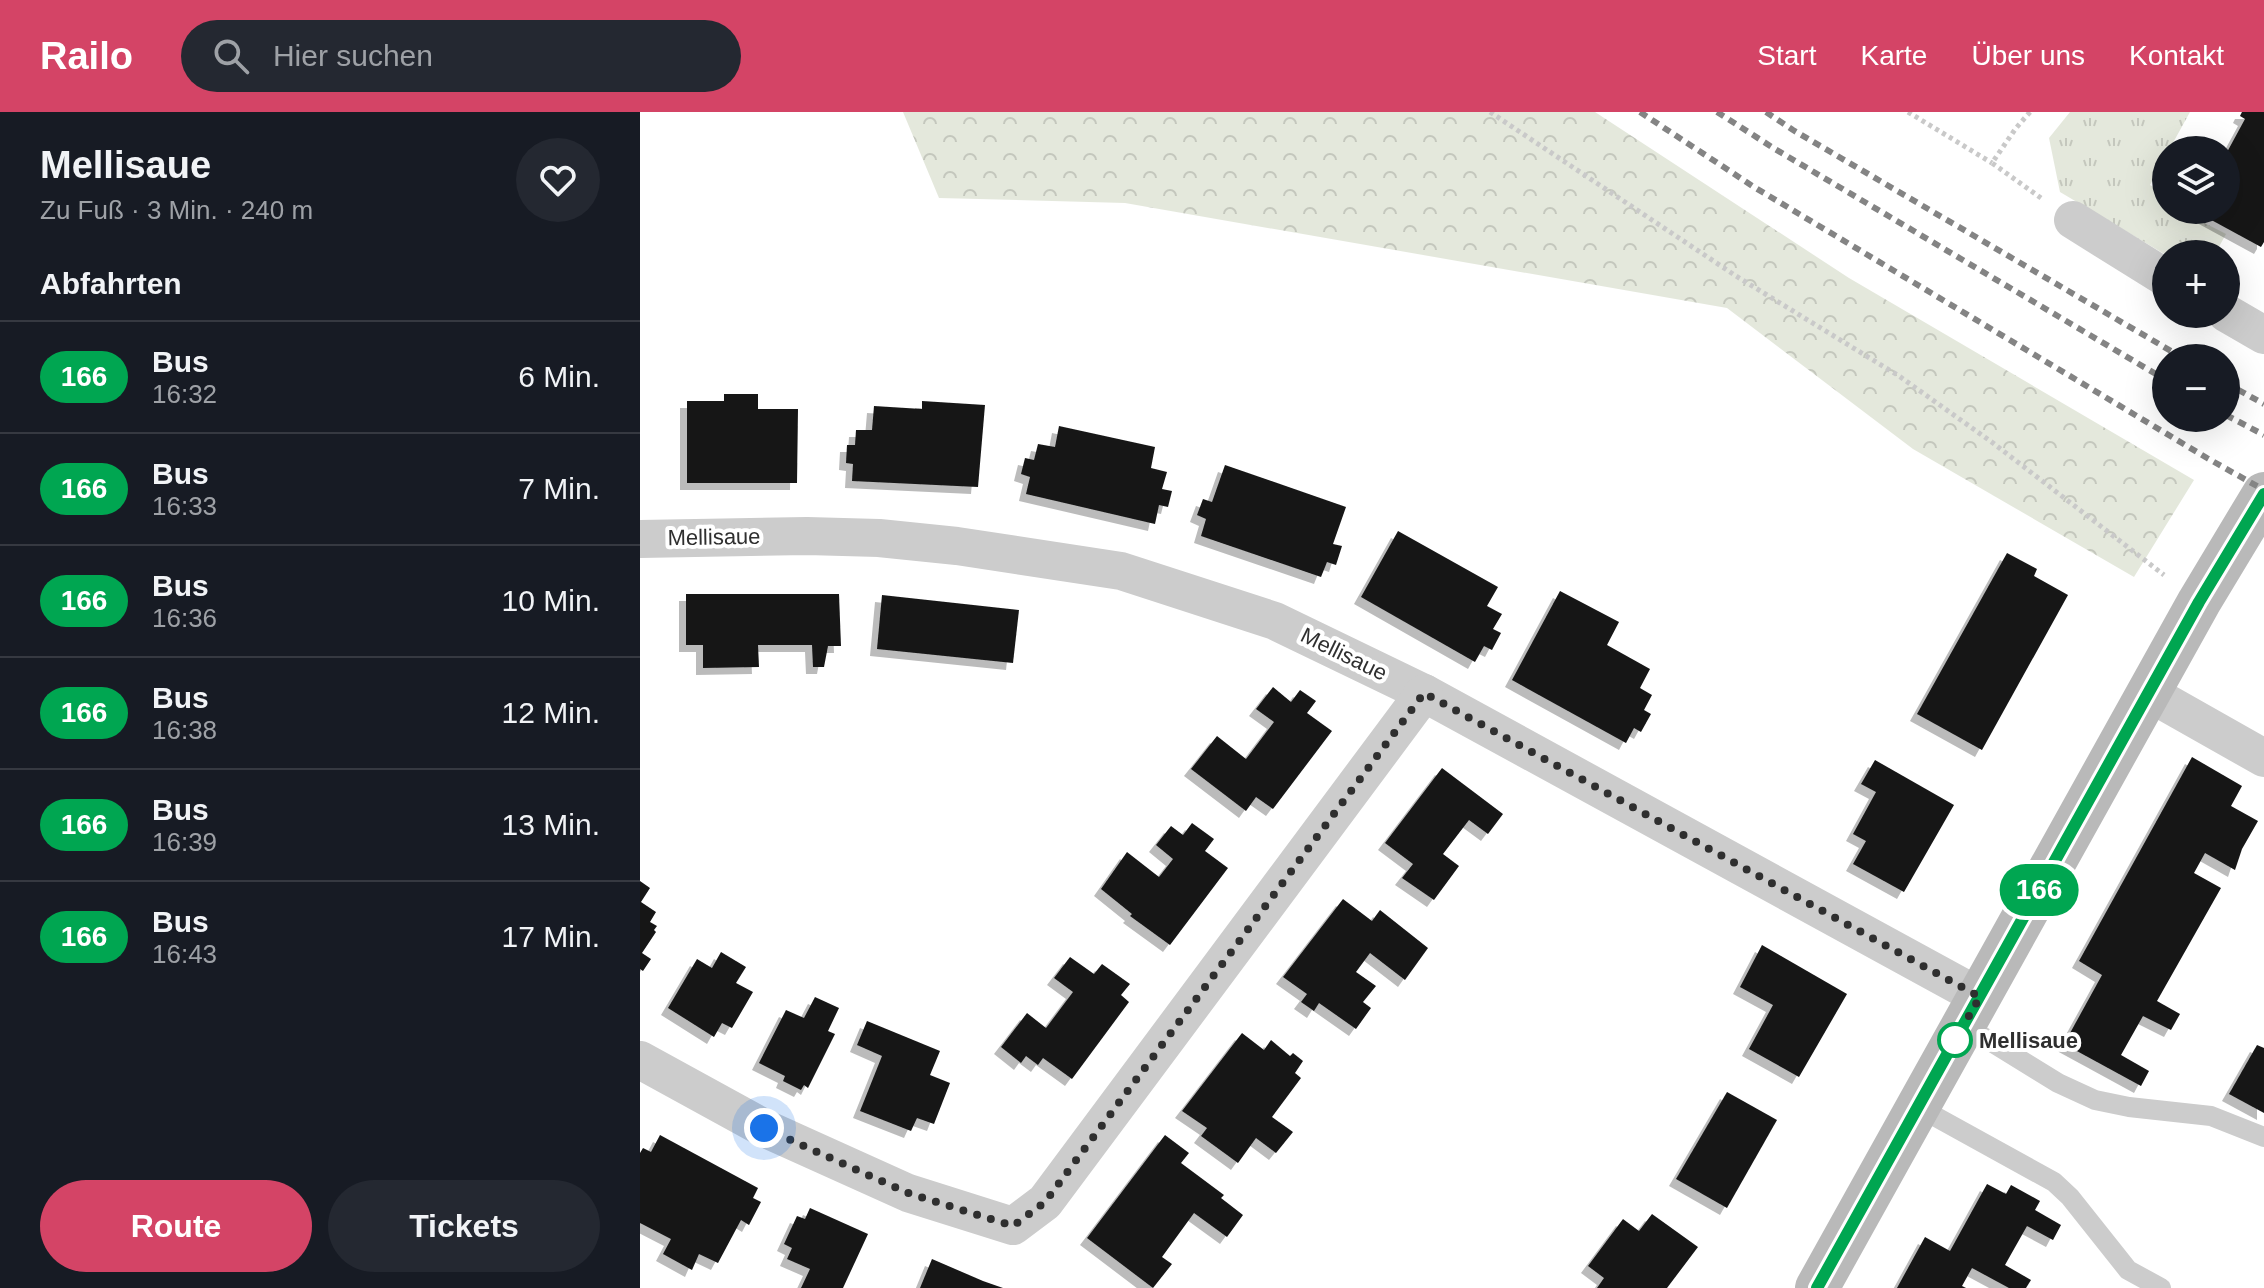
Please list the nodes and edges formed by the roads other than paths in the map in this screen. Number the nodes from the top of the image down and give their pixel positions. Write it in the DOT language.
graph roads {
  1 [pos="2073,220"];
  2 [pos="2152,269"];
  3 [pos="2240,321"];
  4 [pos="2264,335"];
  5 [pos="2264,494"];
  6 [pos="640,539"];
  7 [pos="1424,693"];
  8 [pos="2149,693"];
  9 [pos="2264,758"];
  10 [pos="1972,1011"];
  11 [pos="640,1060"];
  12 [pos="1918,1107"];
  13 [pos="2264,1137"];
  14 [pos="1817,1288"];
  15 [pos="2161,1288"];
  1 -- 2 [label="street"];
  3 -- 4 [label="street"];
  5 -- 8 [label="main road"];
  6 -- 7 [label="street, Mellisaue"];
  7 -- 10 [label="street, Mellisaue"];
  7 -- 11 [label="street"];
  8 -- 9 [label="street"];
  8 -- 10 [label="main road"];
  10 -- 12 [label="main road"];
  10 -- 13 [label="lane"];
  12 -- 14 [label="main road"];
  12 -- 15 [label="lane"];
}
